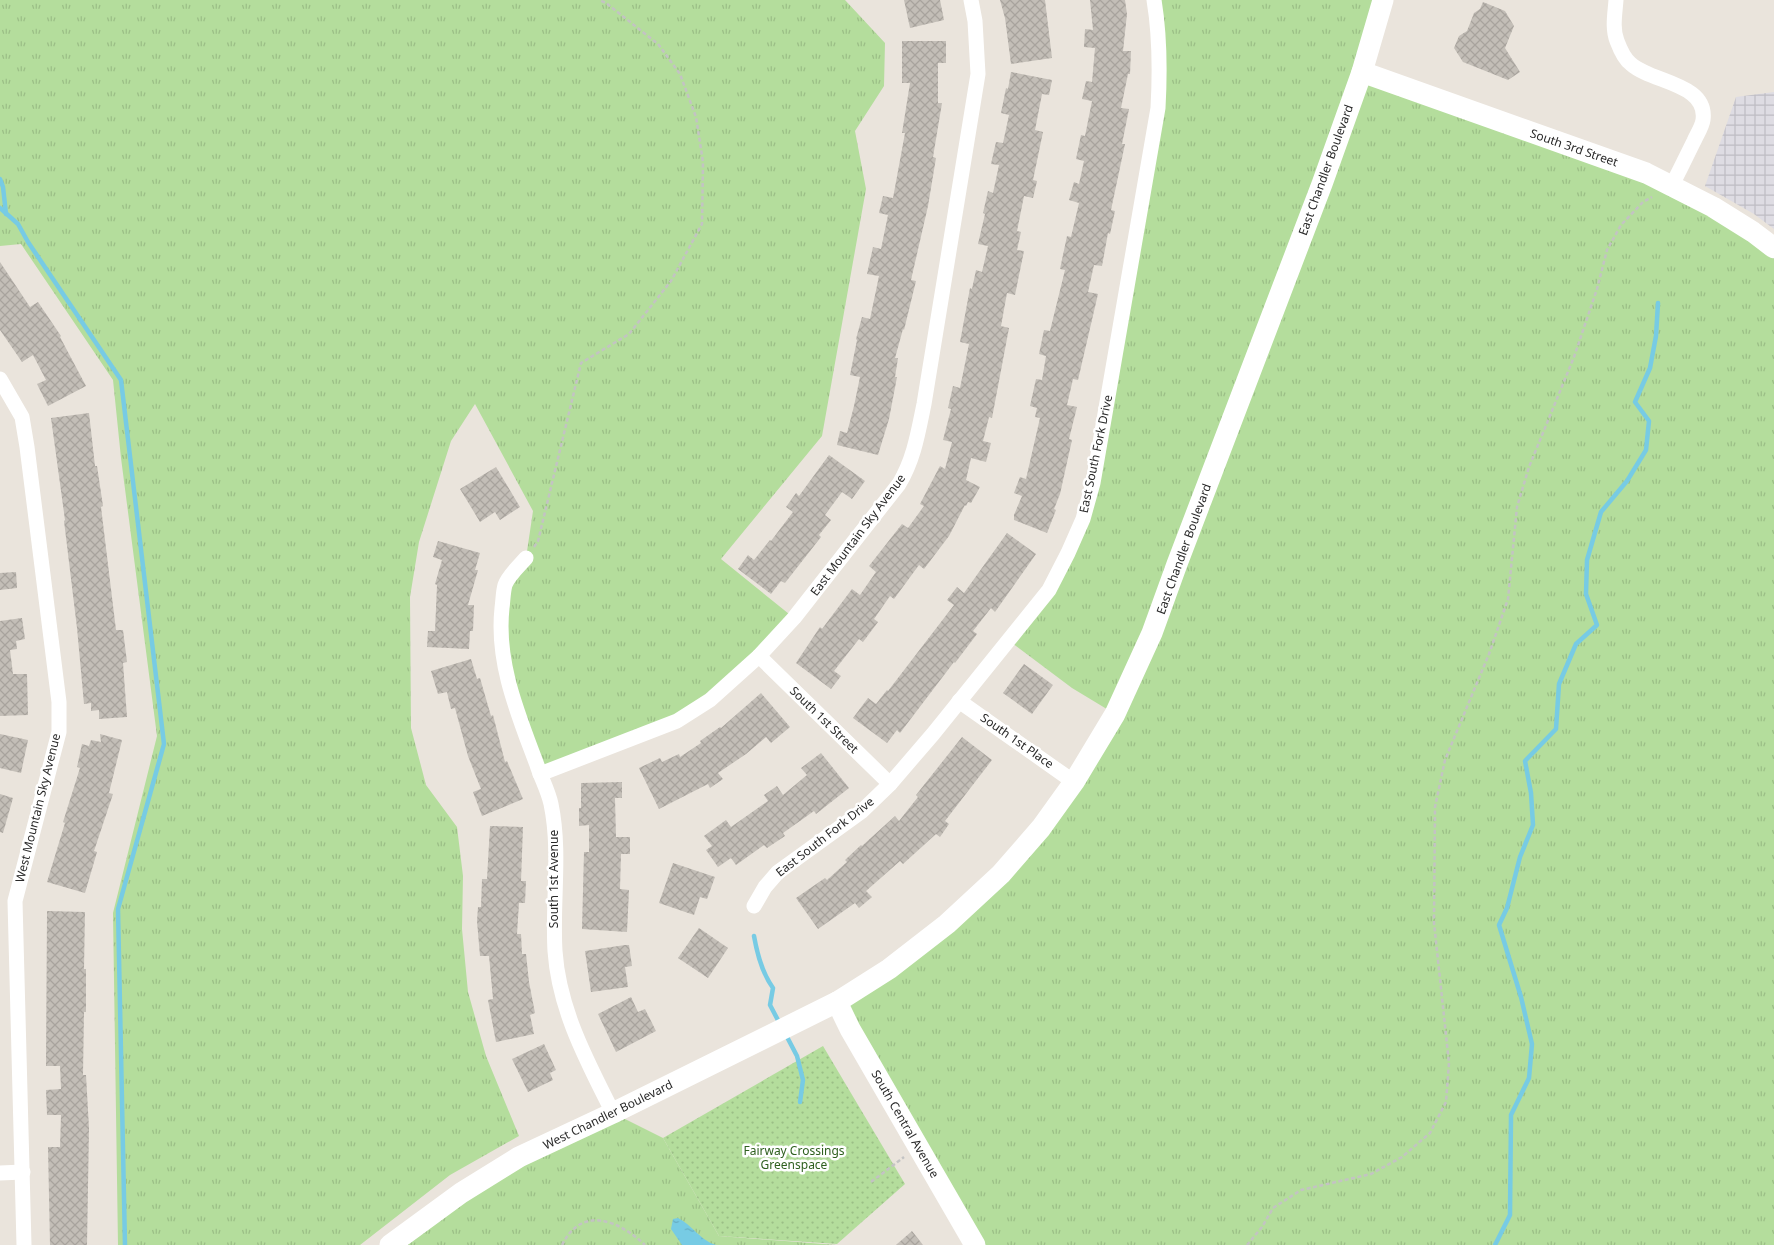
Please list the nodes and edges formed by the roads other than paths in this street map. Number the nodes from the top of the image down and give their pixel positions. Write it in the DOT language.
graph roads {
  1 [pos="971,0"];
  2 [pos="1154,0"];
  3 [pos="1383,0"];
  4 [pos="1616,0"];
  5 [pos="1362,72"];
  6 [pos="1672,185"];
  7 [pos="1774,248"];
  8 [pos="0,379"];
  9 [pos="526,558"];
  10 [pos="759,656"];
  11 [pos="959,701"];
  12 [pos="540,774"];
  13 [pos="1074,782"];
  14 [pos="890,784"];
  15 [pos="754,906"];
  16 [pos="838,1002"];
  17 [pos="613,1113"];
  18 [pos="23,1172"];
  19 [pos="0,1173"];
  20 [pos="24,1245"];
  21 [pos="390,1245"];
  22 [pos="975,1245"];
  1 -- 10 [label="street, East Mountain Sky Avenue"];
  2 -- 11 [label="street, East South Fork Drive"];
  3 -- 5 [label="main road, East Chandler Boulevard"];
  4 -- 6 [label="street"];
  5 -- 6 [label="main road, South 3rd Street"];
  5 -- 13 [label="main road, East Chandler Boulevard"];
  6 -- 7 [label="main road, South 3rd Street"];
  8 -- 18 [label="street, West Mountain Sky Avenue"];
  9 -- 12 [label="street, South 1st Avenue"];
  10 -- 12 [label="street, East Mountain Sky Avenue"];
  10 -- 14 [label="street, South 1st Street"];
  11 -- 13 [label="street, South 1st Place"];
  11 -- 14 [label="street, East South Fork Drive"];
  12 -- 17 [label="street, South 1st Avenue"];
  13 -- 16 [label="main road, East Chandler Boulevard"];
  14 -- 15 [label="street, East South Fork Drive"];
  16 -- 17 [label="main road, West Chandler Boulevard"];
  16 -- 22 [label="main road, South Central Avenue"];
  17 -- 21 [label="main road, West Chandler Boulevard"];
  18 -- 19 [label="street"];
  18 -- 20 [label="street, West Mountain Sky Avenue"];
}
